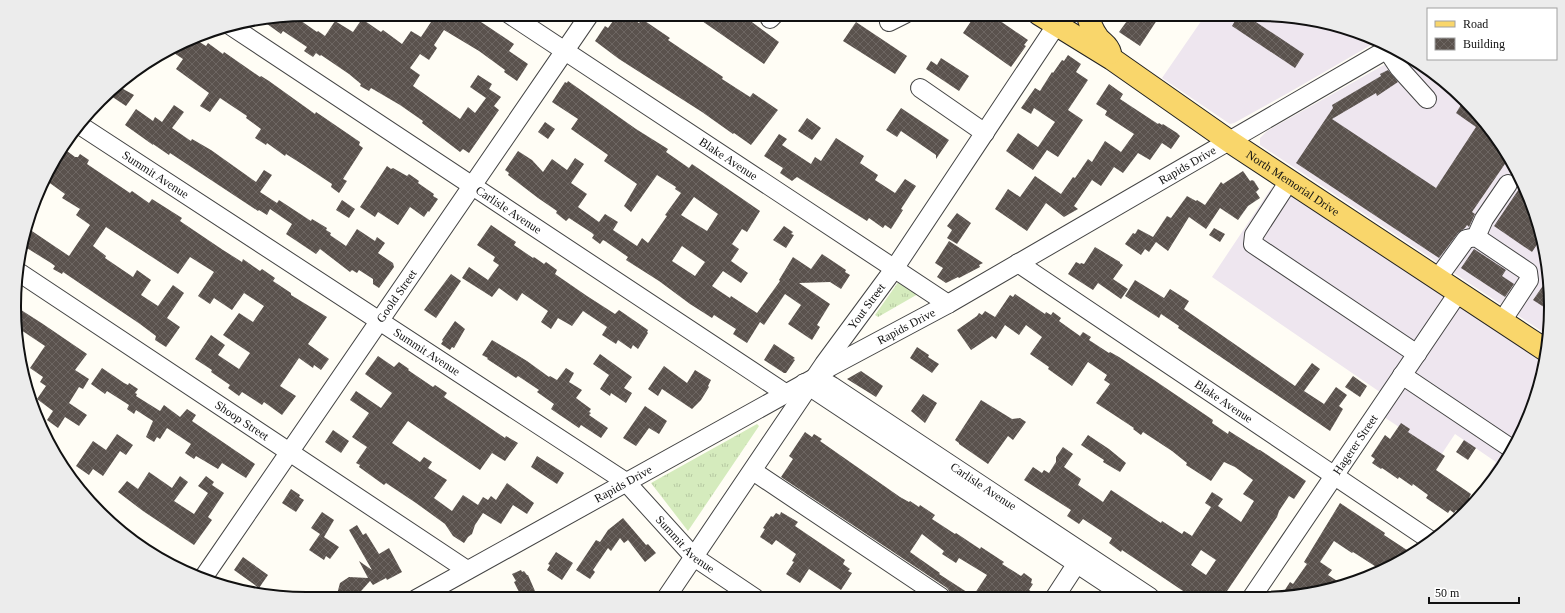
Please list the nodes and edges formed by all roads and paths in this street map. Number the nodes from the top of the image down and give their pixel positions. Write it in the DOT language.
graph roads {
  1 [pos="520,21"];
  2 [pos="585,21"];
  3 [pos="1052,21"];
  4 [pos="1058,21"];
  5 [pos="1090,21"];
  6 [pos="237,30"];
  7 [pos="1385,50"];
  8 [pos="565,51"];
  9 [pos="1392,54"];
  10 [pos="1112,59"];
  11 [pos="920,88"];
  12 [pos="1427,99"];
  13 [pos="84,128"];
  14 [pos="985,133"];
  15 [pos="1229,142"];
  16 [pos="1289,181"];
  17 [pos="1508,184"];
  18 [pos="472,186"];
  19 [pos="1476,238"];
  20 [pos="1018,263"];
  21 [pos="894,269"];
  22 [pos="23,275"];
  23 [pos="1437,279"];
  24 [pos="1458,292"];
  25 [pos="948,304"];
  26 [pos="379,321"];
  27 [pos="1502,321"];
  28 [pos="1541,347"];
  29 [pos="1417,354"];
  30 [pos="1402,375"];
  31 [pos="809,382"];
  32 [pos="786,393"];
  33 [pos="1508,446"];
  34 [pos="289,452"];
  35 [pos="753,471"];
  36 [pos="1333,476"];
  37 [pos="626,482"];
  38 [pos="1426,537"];
  39 [pos="694,557"];
  40 [pos="1081,559"];
  41 [pos="468,570"];
  42 [pos="206,574"];
  43 [pos="429,592"];
  44 [pos="670,592"];
  45 [pos="746,592"];
  46 [pos="934,592"];
  47 [pos="1058,592"];
  48 [pos="1121,592"];
  49 [pos="1141,592"];
  50 [pos="1255,592"];
  1 -- 8 [label="street, Blake Avenue"];
  2 -- 8 [label="street, Goold Street"];
  3 -- 14 [label="street, Yout Street"];
  4 -- 10 [label="main road, North Memorial Drive"];
  5 -- 10 [label="main road"];
  6 -- 18 [label="street, Carlisle Avenue"];
  7 -- 15 [label="street, Rapids Drive"];
  8 -- 18 [label="street, Goold Street"];
  8 -- 21 [label="street, Blake Avenue"];
  9 -- 12 [label="street"];
  10 -- 15 [label="main road, North Memorial Drive"];
  11 -- 14 [label="street"];
  13 -- 26 [label="street, Summit Avenue"];
  14 -- 21 [label="street, Yout Street"];
  15 -- 16 [label="main road, North Memorial Drive"];
  15 -- 20 [label="street, Rapids Drive"];
  16 -- 23 [label="main road, North Memorial Drive"];
  16 -- 29 [label="street"];
  17 -- 19 [label="street"];
  18 -- 26 [label="street, Goold Street"];
  18 -- 32 [label="street, Carlisle Avenue"];
  19 -- 23 [label="street"];
  19 -- 27 [label="street"];
  20 -- 25 [label="street, Rapids Drive"];
  20 -- 36 [label="street, Blake Avenue"];
  21 -- 25 [label="street, Blake Avenue"];
  21 -- 31 [label="street, Yout Street"];
  22 -- 34 [label="street, Shoop Street"];
  23 -- 24 [label="main road, North Memorial Drive"];
  24 -- 27 [label="main road, North Memorial Drive"];
  24 -- 29 [label="street, Hagerer Street"];
  25 -- 31 [label="street, Rapids Drive"];
  26 -- 34 [label="street, Goold Street"];
  26 -- 37 [label="street, Summit Avenue"];
  27 -- 28 [label="main road, North Memorial Drive"];
  29 -- 30 [label="street, Hagerer Street"];
  30 -- 33 [label="street"];
  30 -- 36 [label="street, Hagerer Street"];
  31 -- 32 [label="street, Rapids Drive"];
  31 -- 35 [label="street, Yout Street"];
  31 -- 40 [label="street, Carlisle Avenue"];
  32 -- 37 [label="street, Rapids Drive"];
  34 -- 41 [label="street, Shoop Street"];
  34 -- 42 [label="street, Goold Street"];
  35 -- 39 [label="street, Yout Street"];
  35 -- 46 [label="street"];
  36 -- 38 [label="street, Blake Avenue"];
  36 -- 50 [label="street, Hagerer Street"];
  37 -- 39 [label="street, Summit Avenue"];
  37 -- 41 [label="street, Rapids Drive"];
  39 -- 44 [label="street, Yout Street"];
  39 -- 45 [label="street, Summit Avenue"];
  40 -- 47 [label="street"];
  40 -- 48 [label="street, Carlisle Avenue"];
  40 -- 49 [label="street, Carlisle Avenue"];
  41 -- 43 [label="street, Rapids Drive"];
}
